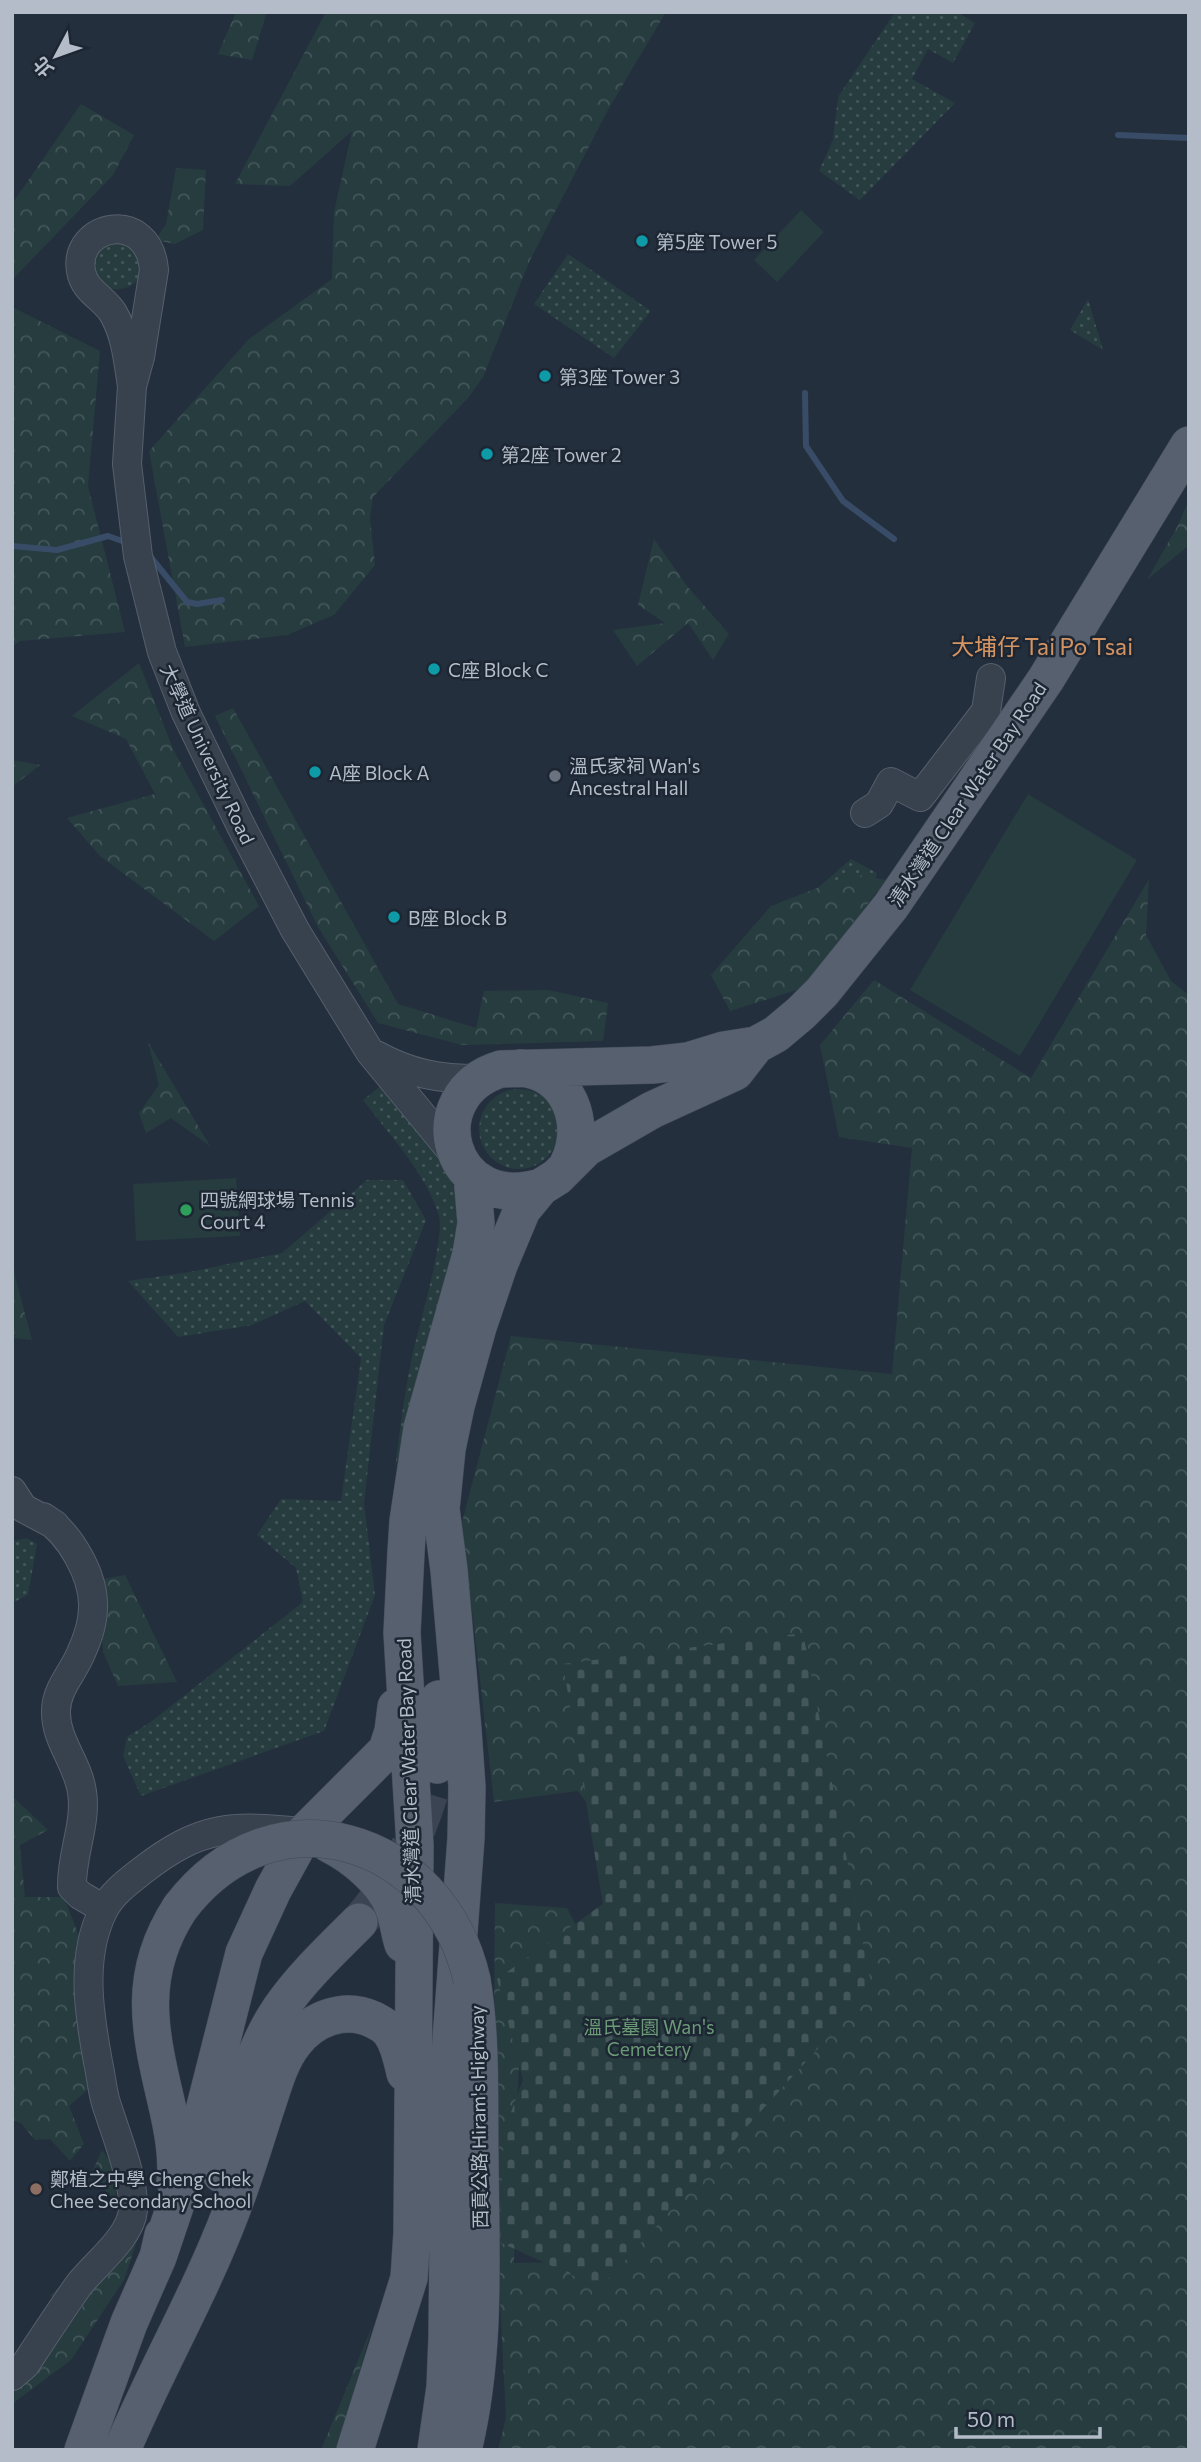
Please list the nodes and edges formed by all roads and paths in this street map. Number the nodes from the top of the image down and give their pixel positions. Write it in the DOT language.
graph roads {
  1 [pos="150,282"];
  2 [pos="93,293"];
  3 [pos="132,386"];
  4 [pos="1189,445"];
  5 [pos="991,678"];
  6 [pos="865,813"];
  7 [pos="756,1045"];
  8 [pos="370,1052"];
  9 [pos="514,1068"];
  10 [pos="479,1079"];
  11 [pos="466,1169"];
  12 [pos="555,1176"];
  13 [pos="12,1491"];
  14 [pos="441,1510"];
  15 [pos="402,1633"];
  16 [pos="437,1765"];
  17 [pos="305,1832"];
  18 [pos="104,1909"];
  19 [pos="359,1922"];
  20 [pos="413,1983"];
  21 [pos="412,2110"];
  22 [pos="158,2257"];
  23 [pos="12,2376"];
  24 [pos="154,2378"];
  25 [pos="83,2450"];
  26 [pos="122,2450"];
  27 [pos="355,2450"];
  28 [pos="436,2450"];
  29 [pos="463,2450"];
  1 -- 2 [label="street"];
  1 -- 2 [label="street, 大學道 University Road"];
  1 -- 3 [label="street, 大學道 University Road"];
  2 -- 3 [label="street, 大學道 University Road"];
  3 -- 8 [label="street, 大學道 University Road"];
  4 -- 7 [label="main road, 清水灣道 Clear Water Bay Road"];
  5 -- 6 [label="street"];
  7 -- 9 [label="main road, 清水灣道 Clear Water Bay Road"];
  7 -- 12 [label="main road, 清水灣道 Clear Water Bay Road"];
  8 -- 10 [label="street"];
  8 -- 11 [label="street, 大學道 University Road"];
  9 -- 10 [label="main road, 清水灣道 Clear Water Bay Road"];
  9 -- 12 [label="main road, 清水灣道 Clear Water Bay Road"];
  10 -- 11 [label="main road, 清水灣道 Clear Water Bay Road"];
  11 -- 12 [label="main road, 清水灣道 Clear Water Bay Road"];
  11 -- 15 [label="main road, 清水灣道 Clear Water Bay Road"];
  12 -- 14 [label="main road, 清水灣道 Clear Water Bay Road"];
  13 -- 18 [label="street"];
  14 -- 16 [label="main road"];
  14 -- 28 [label="main road, 清水灣道 Clear Water Bay Road"];
  15 -- 17 [label="main road"];
  15 -- 20 [label="main road, 清水灣道 Clear Water Bay Road"];
  17 -- 18 [label="street"];
  17 -- 20 [label="main road"];
  17 -- 22 [label="main road"];
  18 -- 23 [label="street"];
  19 -- 24 [label="main road"];
  20 -- 21 [label="main road, 清水灣道 Clear Water Bay Road"];
  21 -- 24 [label="main road"];
  21 -- 27 [label="main road, 清水灣道 Clear Water Bay Road"];
  22 -- 25 [label="main road, 西貢公路 Hiram's Highway"];
  22 -- 29 [label="main road, 西貢公路 Hiram's Highway, bridge"];
  24 -- 26 [label="main road"];
}
